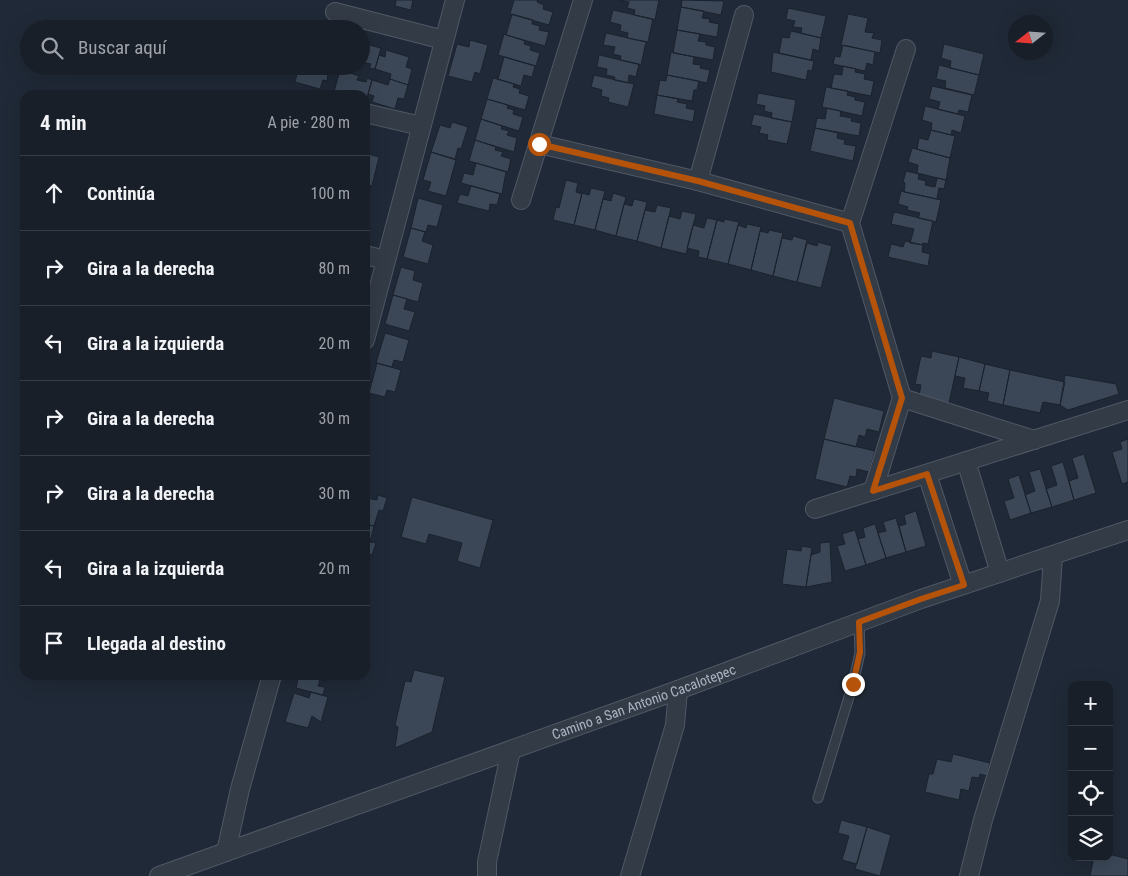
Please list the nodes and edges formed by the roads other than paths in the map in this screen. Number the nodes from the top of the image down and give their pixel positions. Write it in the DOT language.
graph roads {
  1 [pos="455,0"];
  2 [pos="583,0"];
  3 [pos="335,12"];
  4 [pos="744,16"];
  5 [pos="366,20"];
  6 [pos="370,21"];
  7 [pos="444,40"];
  8 [pos="906,50"];
  9 [pos="370,114"];
  10 [pos="421,126"];
  11 [pos="539,144"];
  12 [pos="698,181"];
  13 [pos="521,200"];
  14 [pos="850,223"];
  15 [pos="370,256"];
  16 [pos="386,260"];
  17 [pos="370,321"];
  18 [pos="902,398"];
  19 [pos="1128,410"];
  20 [pos="1034,440"];
  21 [pos="966,462"];
  22 [pos="927,474"];
  23 [pos="873,491"];
  24 [pos="815,510"];
  25 [pos="1128,530"];
  26 [pos="1053,556"];
  27 [pos="1000,573"];
  28 [pos="964,585"];
  29 [pos="859,622"];
  30 [pos="271,680"];
  31 [pos="678,690"];
  32 [pos="511,750"];
  33 [pos="818,798"];
  34 [pos="226,852"];
  35 [pos="159,876"];
  36 [pos="487,876"];
  37 [pos="630,876"];
  38 [pos="969,876"];
  1 -- 7 [label="street"];
  2 -- 11 [label="street"];
  3 -- 5 [label="street"];
  4 -- 12 [label="street"];
  6 -- 7 [label="street"];
  7 -- 10 [label="street"];
  8 -- 14 [label="street"];
  9 -- 10 [label="street"];
  10 -- 16 [label="street"];
  11 -- 12 [label="street"];
  11 -- 13 [label="street"];
  12 -- 14 [label="street"];
  14 -- 18 [label="street"];
  15 -- 16 [label="street"];
  16 -- 17 [label="street"];
  18 -- 20 [label="street"];
  18 -- 23 [label="street"];
  19 -- 20 [label="street"];
  20 -- 21 [label="street"];
  21 -- 22 [label="street"];
  21 -- 27 [label="street"];
  22 -- 23 [label="street"];
  22 -- 28 [label="street"];
  23 -- 24 [label="street"];
  25 -- 26 [label="street, Camino a San Antonio Cacalotepec"];
  26 -- 27 [label="street, Camino a San Antonio Cacalotepec"];
  26 -- 38 [label="street"];
  27 -- 28 [label="street, Camino a San Antonio Cacalotepec"];
  28 -- 29 [label="street, Camino a San Antonio Cacalotepec"];
  29 -- 31 [label="street, Camino a San Antonio Cacalotepec"];
  29 -- 33 [label="lane"];
  30 -- 34 [label="street"];
  31 -- 32 [label="street, Camino a San Antonio Cacalotepec"];
  31 -- 37 [label="street"];
  32 -- 34 [label="street, Camino a San Antonio Cacalotepec"];
  32 -- 36 [label="street"];
  34 -- 35 [label="street, Camino a San Antonio Cacalotepec"];
}
